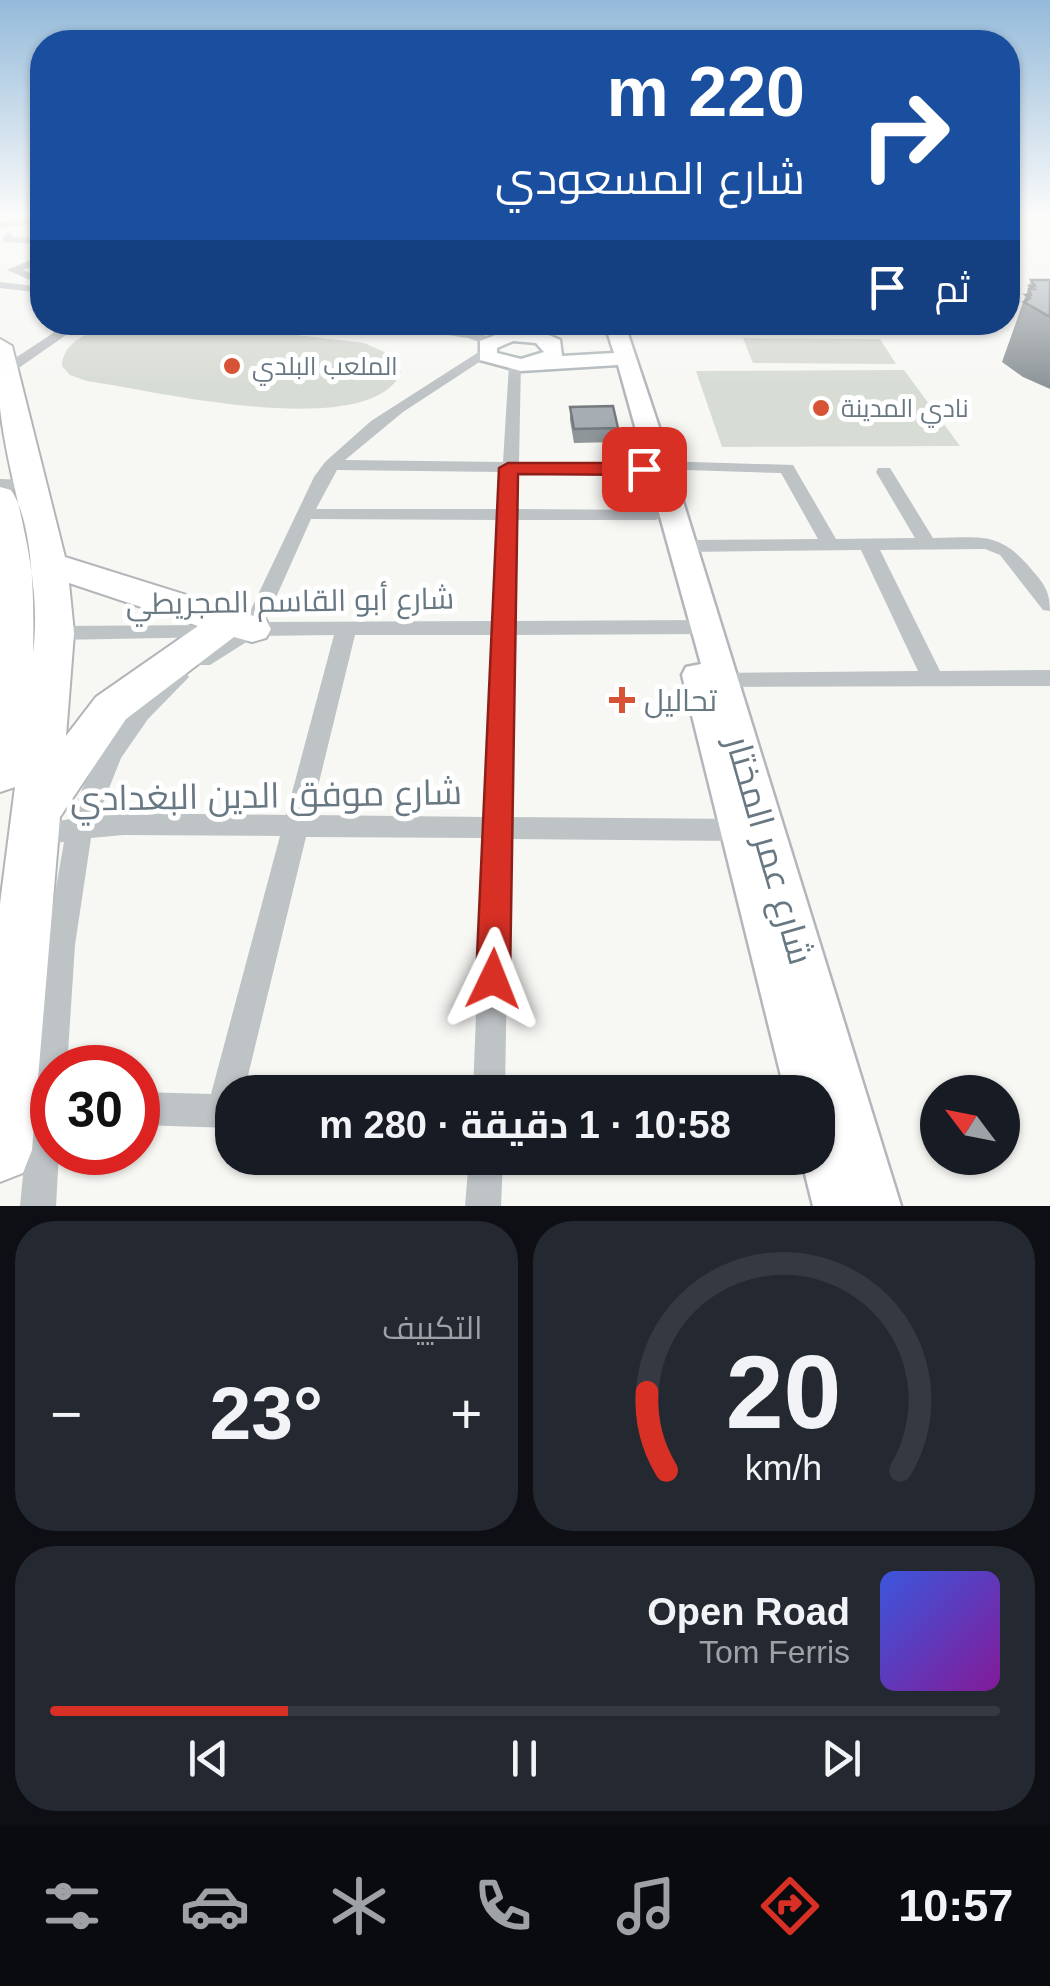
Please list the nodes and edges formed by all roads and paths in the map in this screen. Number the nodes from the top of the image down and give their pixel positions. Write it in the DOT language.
graph roads {
  1 [pos="0,285"];
  2 [pos="30,289"];
  3 [pos="51,335"];
  4 [pos="473,335"];
  5 [pos="522,335"];
  6 [pos="543,335"];
  7 [pos="612,336"];
  8 [pos="495,343"];
  9 [pos="2,358"];
  10 [pos="524,365"];
  11 [pos="331,465"];
  12 [pos="652,467"];
  13 [pos="508,468"];
  14 [pos="884,472"];
  15 [pos="10,489"];
  16 [pos="304,514"];
  17 [pos="507,515"];
  18 [pos="656,515"];
  19 [pos="927,543"];
  20 [pos="868,544"];
  21 [pos="20,545"];
  22 [pos="830,545"];
  23 [pos="683,546"];
  24 [pos="1050,606"];
  25 [pos="695,627"];
  26 [pos="346,628"];
  27 [pos="502,628"];
  28 [pos="235,630"];
  29 [pos="54,633"];
  30 [pos="932,677"];
  31 [pos="1050,678"];
  32 [pos="720,680"];
  33 [pos="0,774"];
  34 [pos="49,825"];
  35 [pos="296,826"];
  36 [pos="498,828"];
  37 [pos="740,830"];
  38 [pos="237,1075"];
  39 [pos="490,1075"];
  40 [pos="805,1075"];
  41 [pos="160,1109"];
  42 [pos="215,1111"];
  43 [pos="27,1116"];
  44 [pos="485,1175"];
  45 [pos="832,1175"];
  46 [pos="38,1206"];
  47 [pos="483,1206"];
  48 [pos="840,1206"];
  49 [pos="874,1206"];
  1 -- 2 [label="street"];
  3 -- 9 [label="street"];
  4 -- 8 [label="street"];
  5 -- 8 [label="main road"];
  6 -- 10 [label="main road"];
  7 -- 10 [label="main road"];
  7 -- 12 [label="main road, شارع عمر المختار"];
  8 -- 10 [label="main road"];
  8 -- 11 [label="street"];
  9 -- 15 [label="highway"];
  10 -- 13 [label="street"];
  11 -- 13 [label="street"];
  11 -- 16 [label="street"];
  12 -- 13 [label="street"];
  12 -- 18 [label="main road, شارع عمر المختار"];
  12 -- 22 [label="street"];
  12 -- 23 [label="main road, شارع عمر المختار"];
  13 -- 17 [label="street"];
  14 -- 19 [label="street"];
  15 -- 21 [label="highway"];
  16 -- 17 [label="street"];
  16 -- 28 [label="street"];
  17 -- 18 [label="street"];
  17 -- 27 [label="street"];
  18 -- 25 [label="main road, شارع عمر المختار"];
  19 -- 20 [label="street"];
  19 -- 24 [label="street"];
  20 -- 22 [label="street"];
  20 -- 30 [label="street"];
  21 -- 28 [label="highway"];
  21 -- 29 [label="highway"];
  21 -- 33 [label="highway"];
  22 -- 23 [label="street"];
  23 -- 25 [label="main road, شارع عمر المختار"];
  25 -- 27 [label="street, شارع أبو القاسم المجريطي"];
  25 -- 32 [label="main road, شارع عمر المختار"];
  25 -- 37 [label="main road, شارع عمر المختار"];
  26 -- 27 [label="street, شارع أبو القاسم المجريطي"];
  26 -- 28 [label="street, شارع أبو القاسم المجريطي"];
  26 -- 35 [label="street"];
  27 -- 36 [label="street"];
  28 -- 29 [label="street, شارع أبو القاسم المجريطي"];
  28 -- 34 [label="highway"];
  29 -- 34 [label="highway"];
  30 -- 31 [label="street"];
  30 -- 32 [label="street"];
  32 -- 49 [label="main road, شارع عمر المختار"];
  34 -- 35 [label="street, شارع موفق الدين البغدادي"];
  34 -- 43 [label="highway"];
  35 -- 36 [label="street, شارع موفق الدين البغدادي"];
  35 -- 38 [label="street"];
  36 -- 37 [label="street, شارع موفق الدين البغدادي"];
  36 -- 39 [label="street"];
  37 -- 40 [label="main road, شارع عمر المختار"];
  41 -- 42 [label="street"];
  43 -- 46 [label="street"];
  44 -- 47 [label="street"];
  45 -- 48 [label="main road"];
}
